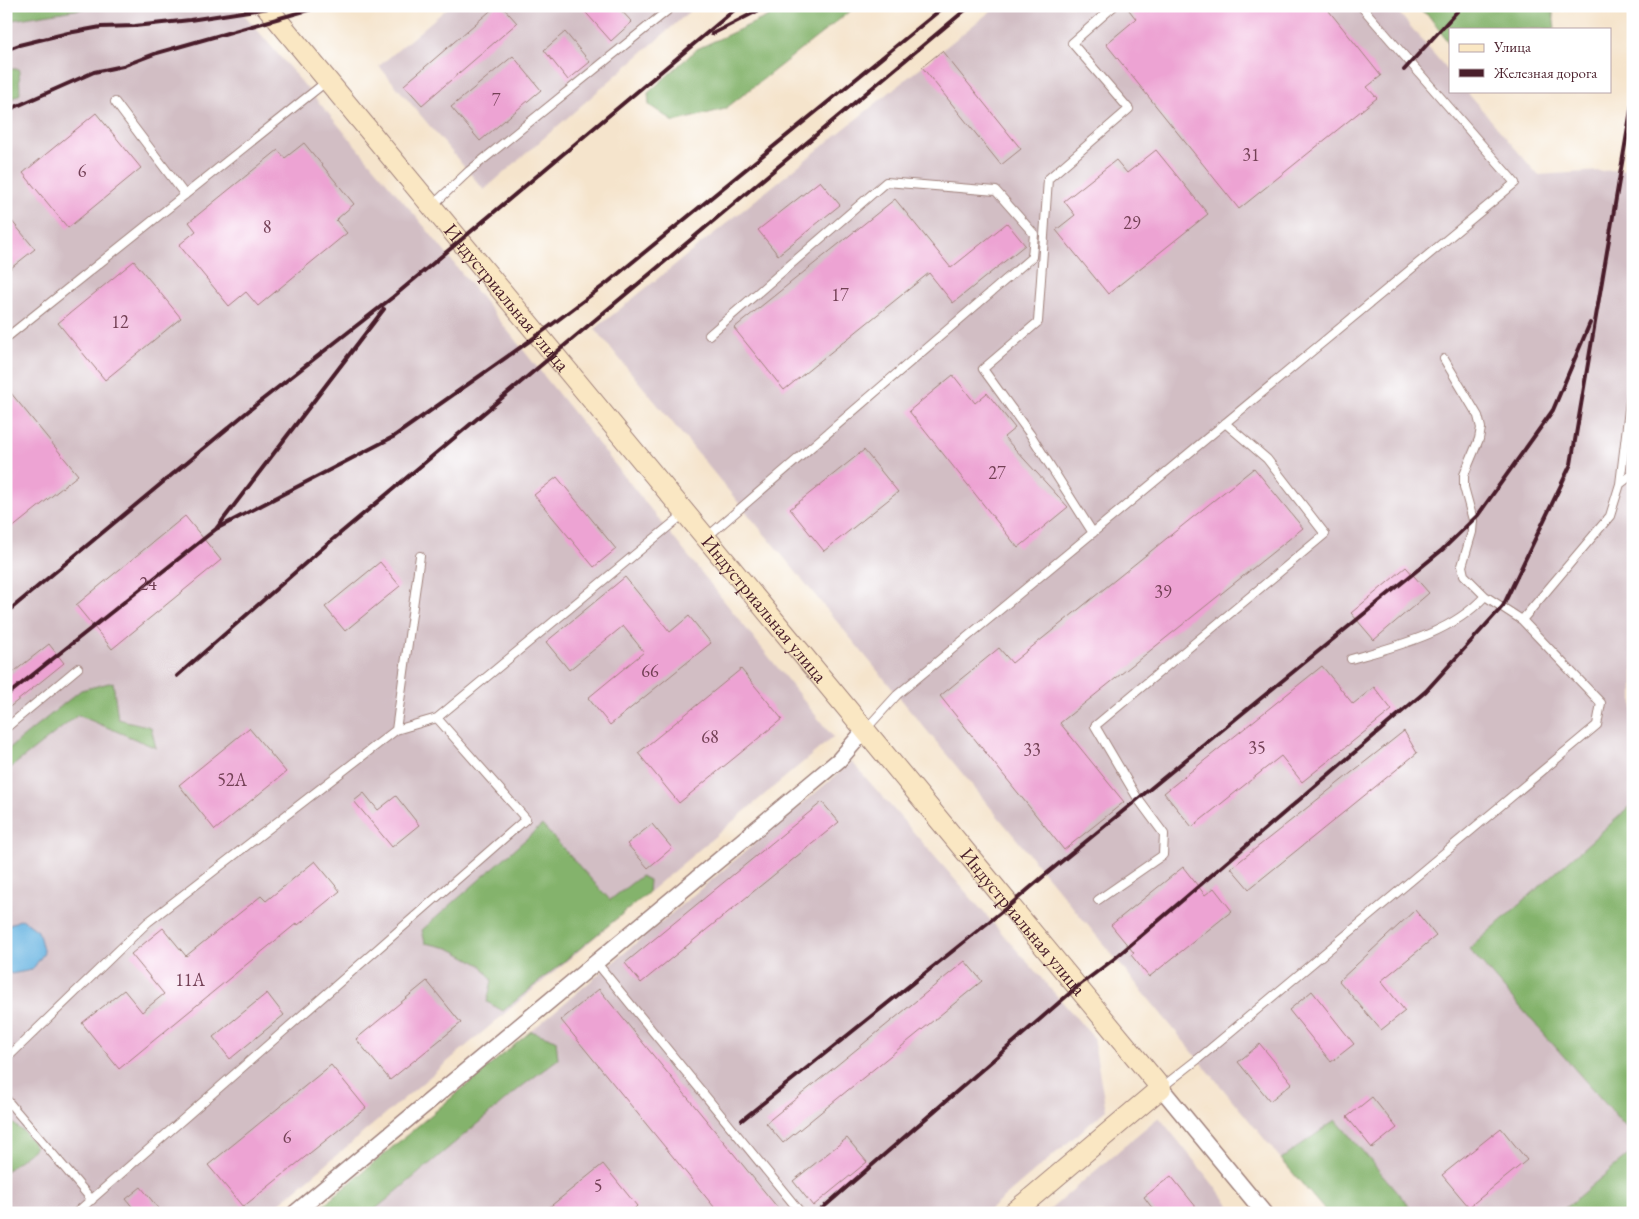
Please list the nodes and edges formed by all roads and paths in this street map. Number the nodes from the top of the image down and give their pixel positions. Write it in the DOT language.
graph roads {
  1 [pos="266,6"];
  2 [pos="673,6"];
  3 [pos="1114,6"];
  4 [pos="1361,6"];
  5 [pos="328,81"];
  6 [pos="115,102"];
  7 [pos="186,194"];
  8 [pos="432,206"];
  9 [pos="709,335"];
  10 [pos="6,338"];
  11 [pos="1444,359"];
  12 [pos="1633,376"];
  13 [pos="1225,424"];
  14 [pos="1633,474"];
  15 [pos="1620,484"];
  16 [pos="686,513"];
  17 [pos="1093,533"];
  18 [pos="706,538"];
  19 [pos="420,556"];
  20 [pos="1485,596"];
  21 [pos="1522,620"];
  22 [pos="1351,659"];
  23 [pos="78,668"];
  24 [pos="437,718"];
  25 [pos="6,728"];
  26 [pos="396,730"];
  27 [pos="865,730"];
  28 [pos="1098,900"];
  29 [pos="596,962"];
  30 [pos="6,1059"];
  31 [pos="1161,1088"];
  32 [pos="6,1099"];
  33 [pos="92,1200"];
  34 [pos="76,1213"];
  35 [pos="296,1213"];
  36 [pos="801,1213"];
  37 [pos="1013,1213"];
  38 [pos="1264,1213"];
  1 -- 5 [label="street, Индустриальная улица"];
  2 -- 8 [label="lane"];
  3 -- 17 [label="lane"];
  4 -- 13 [label="lane"];
  5 -- 7 [label="lane"];
  5 -- 8 [label="street, Индустриальная улица"];
  6 -- 7 [label="lane"];
  7 -- 10 [label="lane"];
  8 -- 16 [label="street, Индустриальная улица"];
  9 -- 18 [label="lane"];
  11 -- 20 [label="lane"];
  12 -- 15 [label="lane"];
  13 -- 17 [label="lane"];
  13 -- 28 [label="lane"];
  14 -- 15 [label="lane"];
  15 -- 21 [label="lane"];
  16 -- 18 [label="street, Индустриальная улица"];
  16 -- 24 [label="lane"];
  17 -- 27 [label="lane"];
  18 -- 27 [label="street, Индустриальная улица"];
  19 -- 26 [label="lane"];
  20 -- 21 [label="lane"];
  20 -- 22 [label="lane"];
  21 -- 31 [label="lane"];
  23 -- 25 [label="lane"];
  24 -- 26 [label="lane"];
  24 -- 33 [label="lane"];
  26 -- 30 [label="lane"];
  27 -- 29 [label="street"];
  27 -- 31 [label="street, Индустриальная улица"];
  29 -- 35 [label="street"];
  29 -- 36 [label="lane"];
  31 -- 37 [label="street"];
  31 -- 38 [label="street, Индустриальная улица"];
  32 -- 33 [label="lane"];
  33 -- 34 [label="lane"];
}
